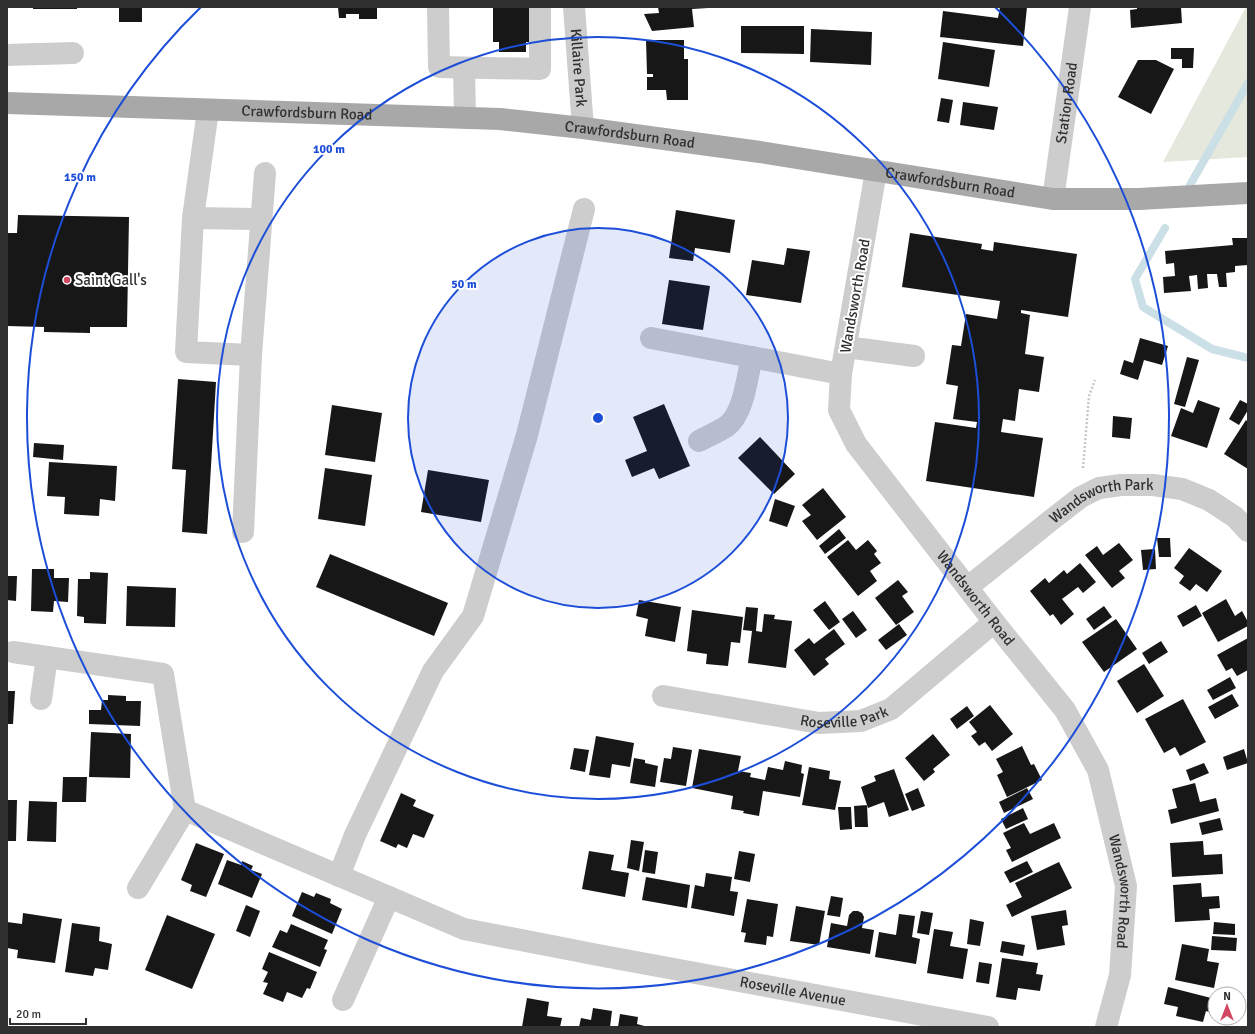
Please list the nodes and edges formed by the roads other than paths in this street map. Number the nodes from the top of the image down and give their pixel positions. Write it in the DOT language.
graph roads {
  1 [pos="438,7"];
  2 [pos="540,7"];
  3 [pos="574,7"];
  4 [pos="1080,7"];
  5 [pos="73,53"];
  6 [pos="7,55"];
  7 [pos="464,68"];
  8 [pos="7,103"];
  9 [pos="208,110"];
  10 [pos="465,118"];
  11 [pos="583,128"];
  12 [pos="876,171"];
  13 [pos="265,173"];
  14 [pos="1248,193"];
  15 [pos="1053,198"];
  16 [pos="584,209"];
  17 [pos="193,218"];
  18 [pos="261,219"];
  19 [pos="651,338"];
  20 [pos="846,347"];
  21 [pos="251,355"];
  22 [pos="914,356"];
  23 [pos="752,357"];
  24 [pos="841,374"];
  25 [pos="699,440"];
  26 [pos="1248,531"];
  27 [pos="244,532"];
  28 [pos="968,587"];
  29 [pos="994,622"];
  30 [pos="13,652"];
  31 [pos="47,657"];
  32 [pos="663,696"];
  33 [pos="41,699"];
  34 [pos="185,810"];
  35 [pos="339,876"];
  36 [pos="138,888"];
  37 [pos="389,897"];
  38 [pos="343,1000"];
  39 [pos="988,1027"];
  40 [pos="1106,1027"];
  1 -- 7 [label="street"];
  2 -- 7 [label="street"];
  3 -- 11 [label="street, Killaire Park"];
  4 -- 15 [label="street, Station Road"];
  5 -- 6 [label="street"];
  7 -- 10 [label="street"];
  8 -- 9 [label="main road, Crawfordsburn Road"];
  9 -- 10 [label="main road, Crawfordsburn Road"];
  9 -- 17 [label="street"];
  10 -- 11 [label="main road, Crawfordsburn Road"];
  11 -- 12 [label="main road, Crawfordsburn Road"];
  12 -- 15 [label="main road, Crawfordsburn Road"];
  12 -- 20 [label="street, Wandsworth Road"];
  13 -- 18 [label="street"];
  14 -- 15 [label="main road, Crawfordsburn Road"];
  16 -- 35 [label="street"];
  17 -- 18 [label="street"];
  17 -- 21 [label="street"];
  18 -- 21 [label="street"];
  19 -- 23 [label="street"];
  20 -- 22 [label="street"];
  20 -- 24 [label="street, Wandsworth Road"];
  21 -- 27 [label="street"];
  23 -- 24 [label="street"];
  23 -- 25 [label="street"];
  24 -- 28 [label="street, Wandsworth Road"];
  26 -- 28 [label="street, Wandsworth Park"];
  28 -- 29 [label="street, Wandsworth Road"];
  29 -- 32 [label="street, Roseville Park"];
  29 -- 40 [label="street, Wandsworth Road"];
  30 -- 31 [label="street"];
  31 -- 33 [label="street"];
  31 -- 34 [label="street"];
  34 -- 35 [label="street, Roseville Avenue"];
  34 -- 36 [label="street"];
  35 -- 37 [label="street, Roseville Avenue"];
  37 -- 38 [label="street"];
  37 -- 39 [label="street, Roseville Avenue"];
}
